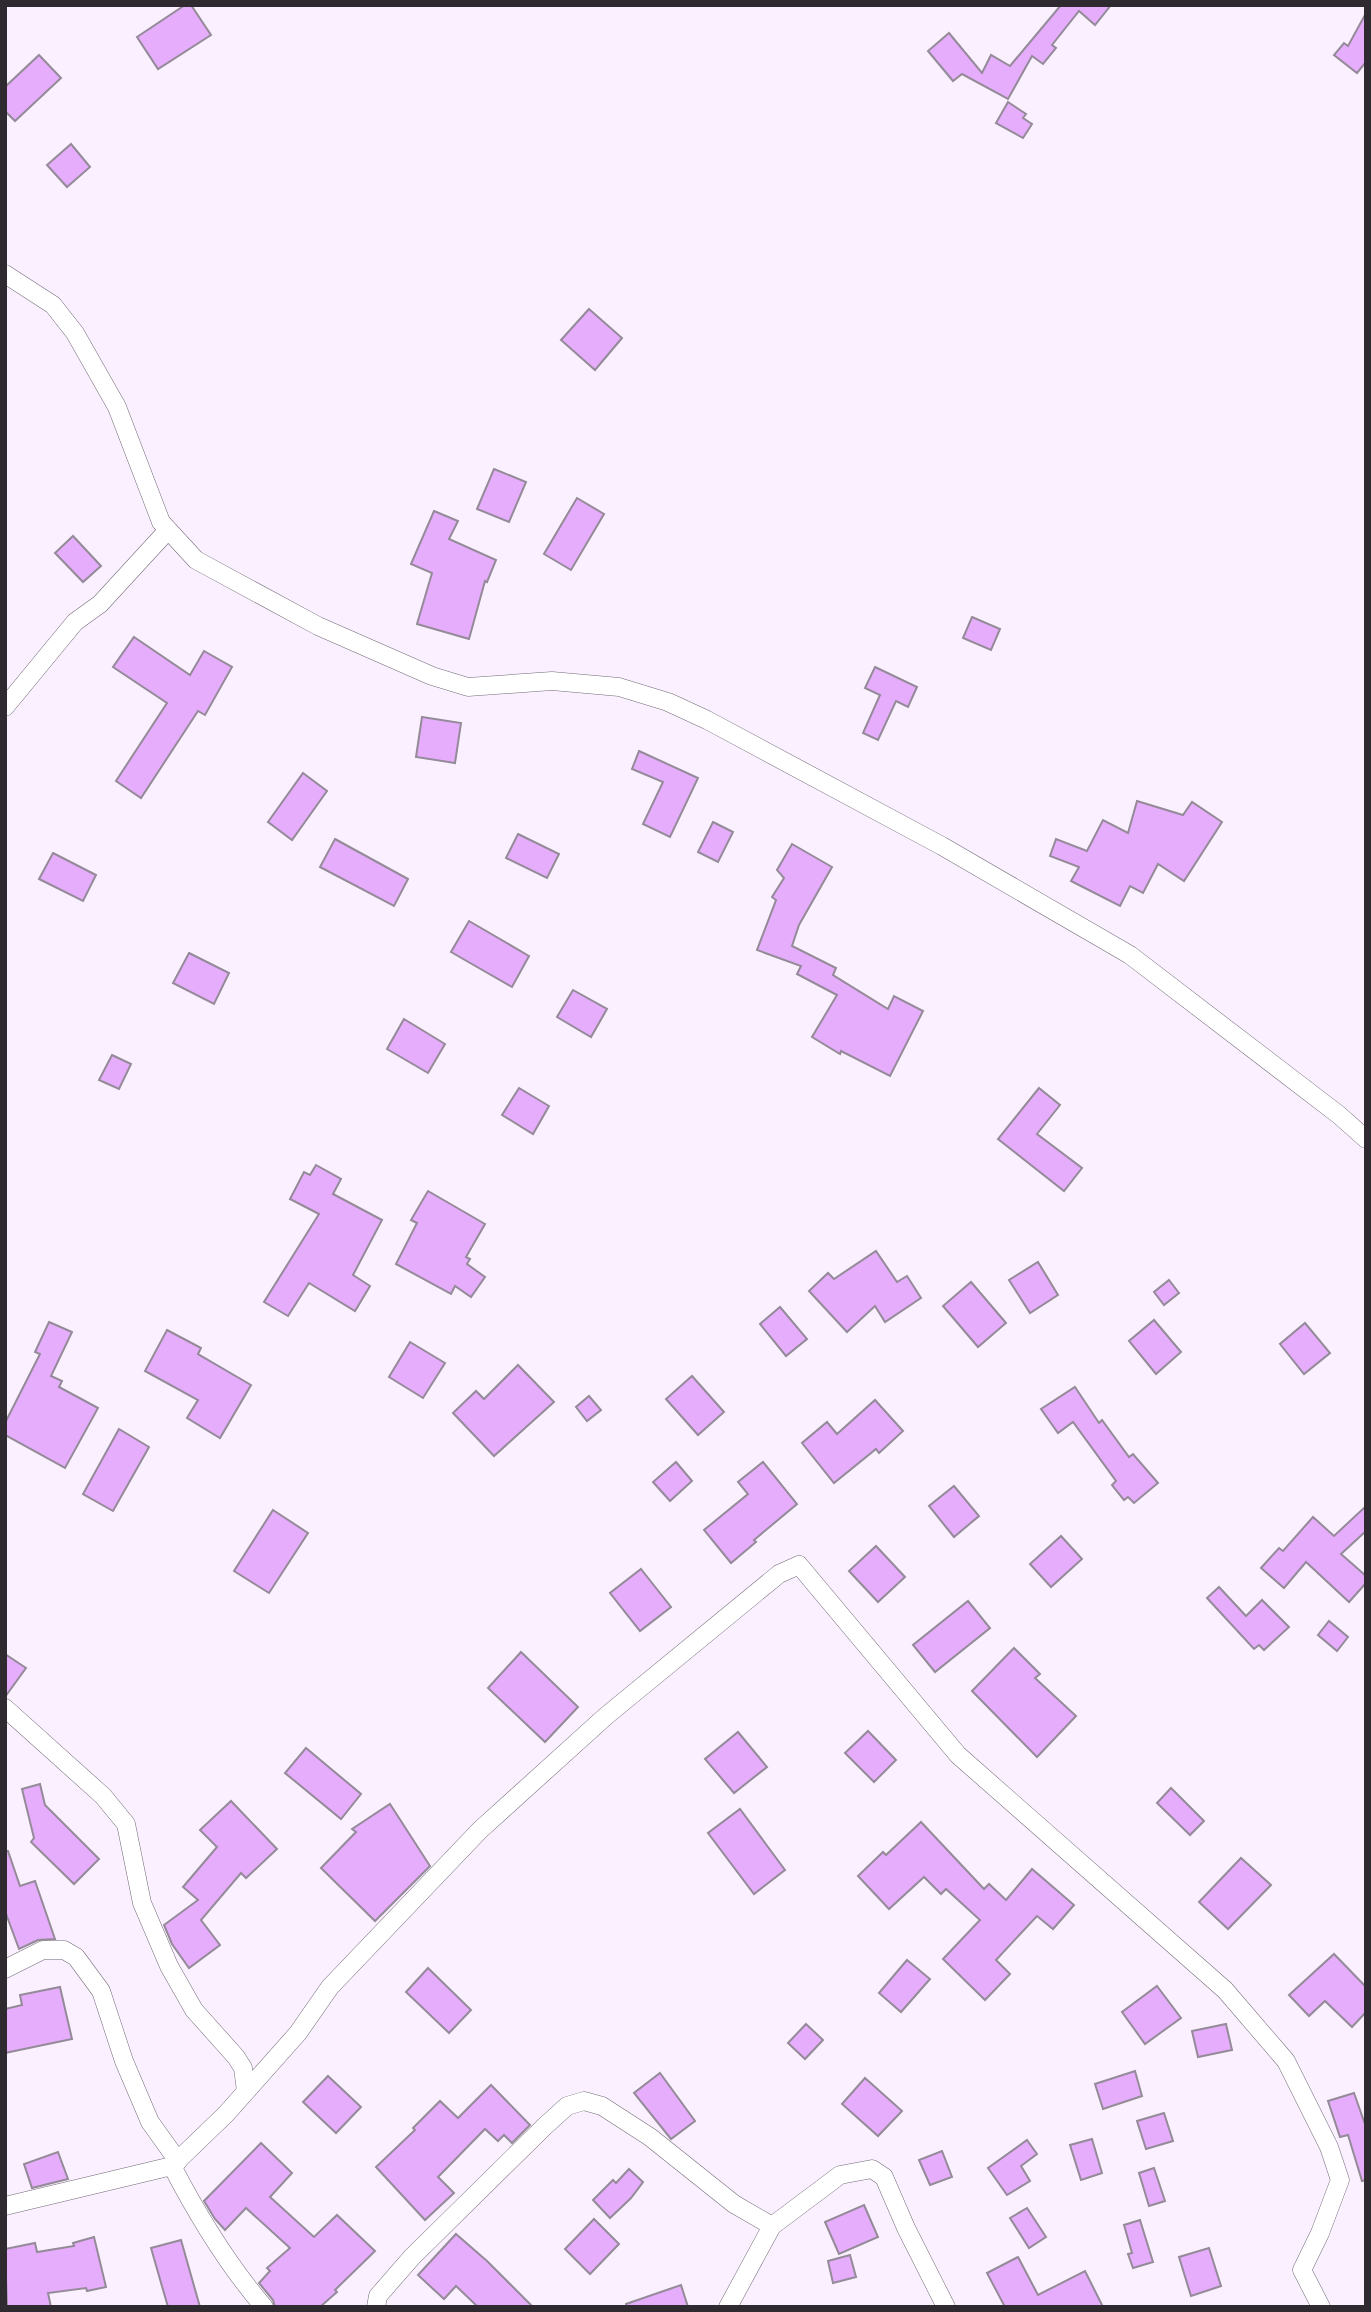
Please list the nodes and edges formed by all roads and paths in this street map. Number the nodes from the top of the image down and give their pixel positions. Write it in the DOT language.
graph roads {
  1 [pos="5,274"];
  2 [pos="168,530"];
  3 [pos="5,708"];
  4 [pos="1366,1139"];
  5 [pos="5,1708"];
  6 [pos="5,1969"];
  7 [pos="246,2091"];
  8 [pos="175,2163"];
  9 [pos="5,2206"];
  10 [pos="772,2226"];
  11 [pos="264,2307"];
  12 [pos="376,2307"];
  13 [pos="728,2307"];
  14 [pos="946,2307"];
  15 [pos="1321,2307"];
  1 -- 2 [label="street"];
  2 -- 3 [label="street"];
  2 -- 4 [label="street"];
  5 -- 7 [label="street"];
  6 -- 8 [label="street"];
  7 -- 8 [label="street"];
  7 -- 15 [label="street"];
  8 -- 9 [label="street"];
  8 -- 11 [label="street"];
  10 -- 12 [label="street"];
  10 -- 13 [label="street"];
  10 -- 14 [label="street"];
}
